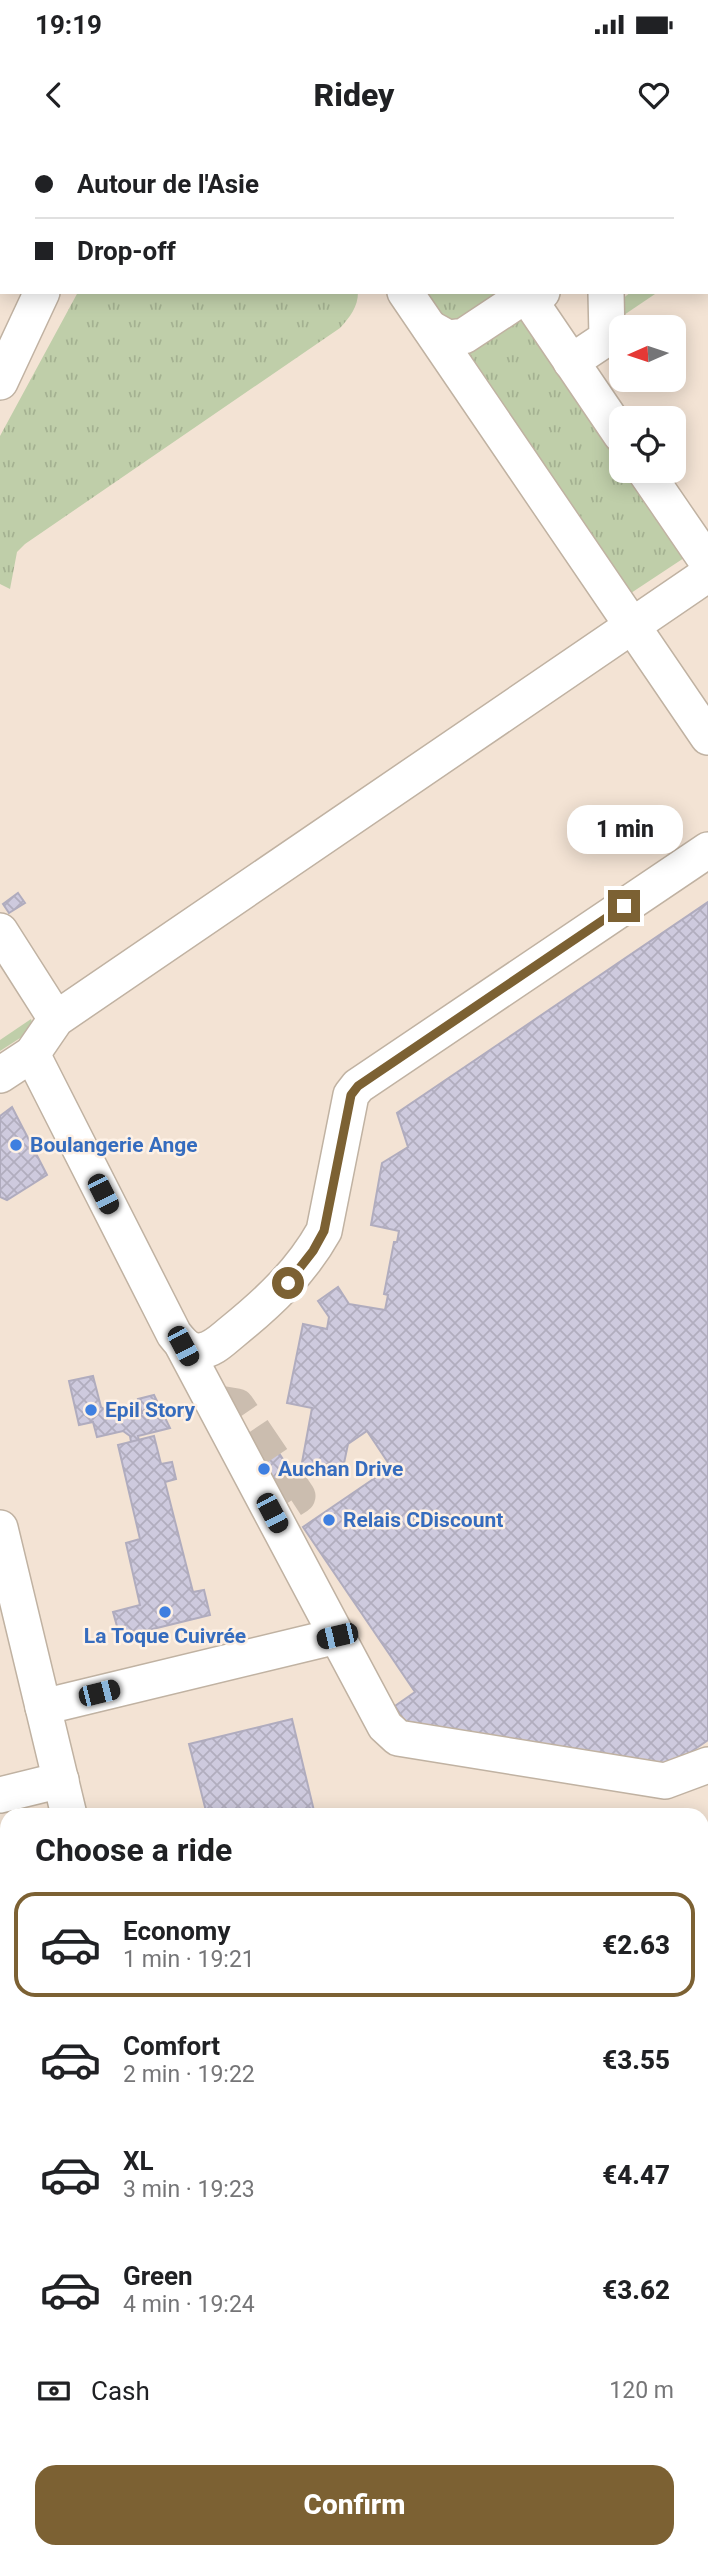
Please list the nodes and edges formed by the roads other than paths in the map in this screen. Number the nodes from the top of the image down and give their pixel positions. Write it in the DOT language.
graph roads {
  1 [pos="16,294"];
  2 [pos="40,294"];
  3 [pos="62,294"];
  4 [pos="406,294"];
  5 [pos="529,294"];
  6 [pos="532,294"];
  7 [pos="606,294"];
  8 [pos="430,328"];
  9 [pos="10,332"];
  10 [pos="571,362"];
  11 [pos="0,382"];
  12 [pos="609,417"];
  13 [pos="653,483"];
  14 [pos="708,563"];
  15 [pos="708,574"];
  16 [pos="632,626"];
  17 [pos="708,737"];
  18 [pos="708,849"];
  19 [pos="0,931"];
  20 [pos="57,1019"];
  21 [pos="32,1054"];
  22 [pos="0,1075"];
  23 [pos="183,1346"];
  24 [pos="0,1528"];
  25 [pos="337,1636"];
  26 [pos="43,1707"];
  27 [pos="708,1765"];
  28 [pos="61,1780"];
  29 [pos="0,1795"];
  30 [pos="67,1808"];
  1 -- 9 [label="street"];
  2 -- 9 [label="street"];
  3 -- 9 [label="street"];
  4 -- 8 [label="street"];
  5 -- 8 [label="street"];
  6 -- 10 [label="street"];
  7 -- 10 [label="street"];
  8 -- 16 [label="street"];
  9 -- 11 [label="street"];
  10 -- 12 [label="street"];
  13 -- 14 [label="street"];
  15 -- 16 [label="street"];
  16 -- 17 [label="street"];
  16 -- 20 [label="street"];
  18 -- 23 [label="street"];
  19 -- 20 [label="street"];
  20 -- 21 [label="street"];
  21 -- 22 [label="street"];
  21 -- 23 [label="street"];
  23 -- 25 [label="street"];
  24 -- 26 [label="street"];
  25 -- 26 [label="street"];
  25 -- 27 [label="street"];
  26 -- 28 [label="street"];
  28 -- 29 [label="street"];
  28 -- 30 [label="street"];
}
